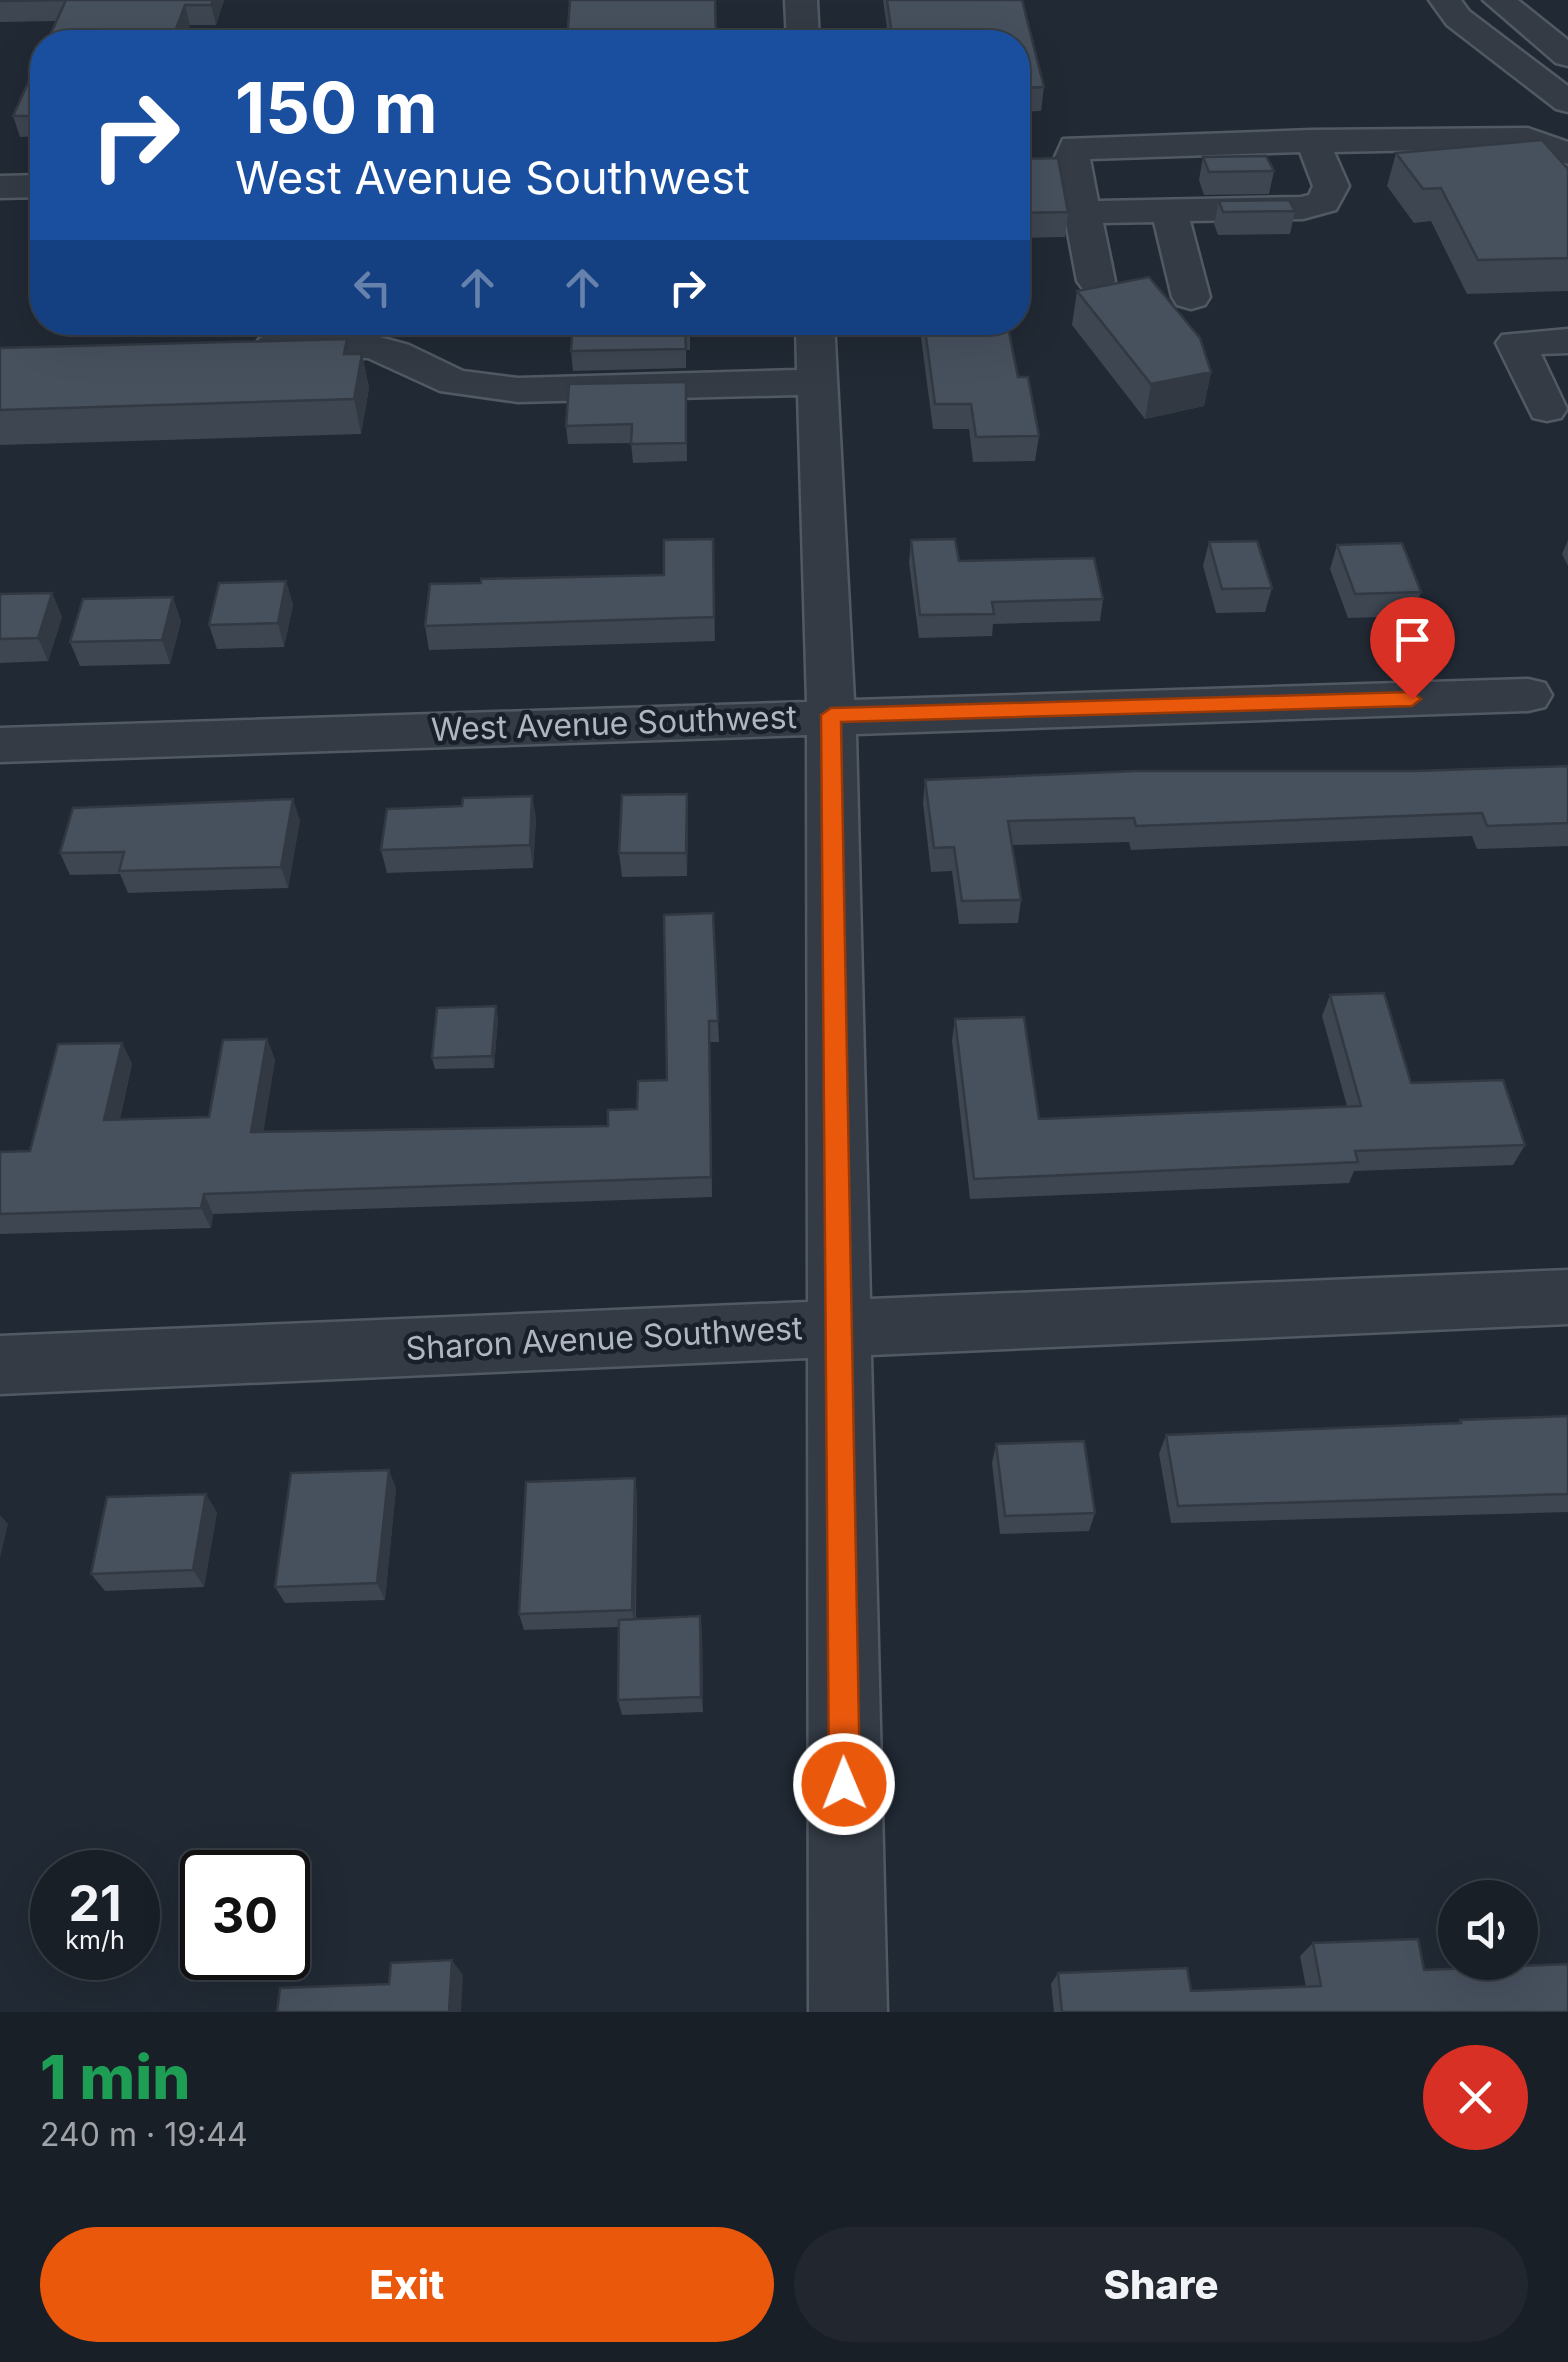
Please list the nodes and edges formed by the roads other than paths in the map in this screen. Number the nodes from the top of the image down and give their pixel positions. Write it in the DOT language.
graph roads {
  1 [pos="801,0"];
  2 [pos="1445,0"];
  3 [pos="1499,0"];
  4 [pos="802,30"];
  5 [pos="1568,56"];
  6 [pos="1568,102"];
  7 [pos="1312,140"];
  8 [pos="1568,154"];
  9 [pos="30,186"];
  10 [pos="0,187"];
  11 [pos="1169,210"];
  12 [pos="1084,212"];
  13 [pos="1096,281"];
  14 [pos="1191,297"];
  15 [pos="816,335"];
  16 [pos="1568,342"];
  17 [pos="239,347"];
  18 [pos="818,382"];
  19 [pos="1547,408"];
  20 [pos="1528,696"];
  21 [pos="831,715"];
  22 [pos="0,745"];
  23 [pos="1568,1298"];
  24 [pos="837,1327"];
  25 [pos="0,1365"];
  26 [pos="848,2012"];
  1 -- 4 [label="street"];
  2 -- 6 [label="street"];
  3 -- 5 [label="street"];
  7 -- 8 [label="street"];
  7 -- 11 [label="street"];
  7 -- 12 [label="street"];
  9 -- 10 [label="street"];
  11 -- 12 [label="street"];
  11 -- 14 [label="street"];
  12 -- 13 [label="street"];
  15 -- 18 [label="street"];
  16 -- 19 [label="street"];
  17 -- 18 [label="street"];
  18 -- 21 [label="street"];
  20 -- 21 [label="street, West Avenue Southwest"];
  21 -- 22 [label="street, West Avenue Southwest"];
  21 -- 24 [label="street"];
  23 -- 24 [label="street, Sharon Avenue Southwest"];
  24 -- 25 [label="street, Sharon Avenue Southwest"];
  24 -- 26 [label="street"];
}
